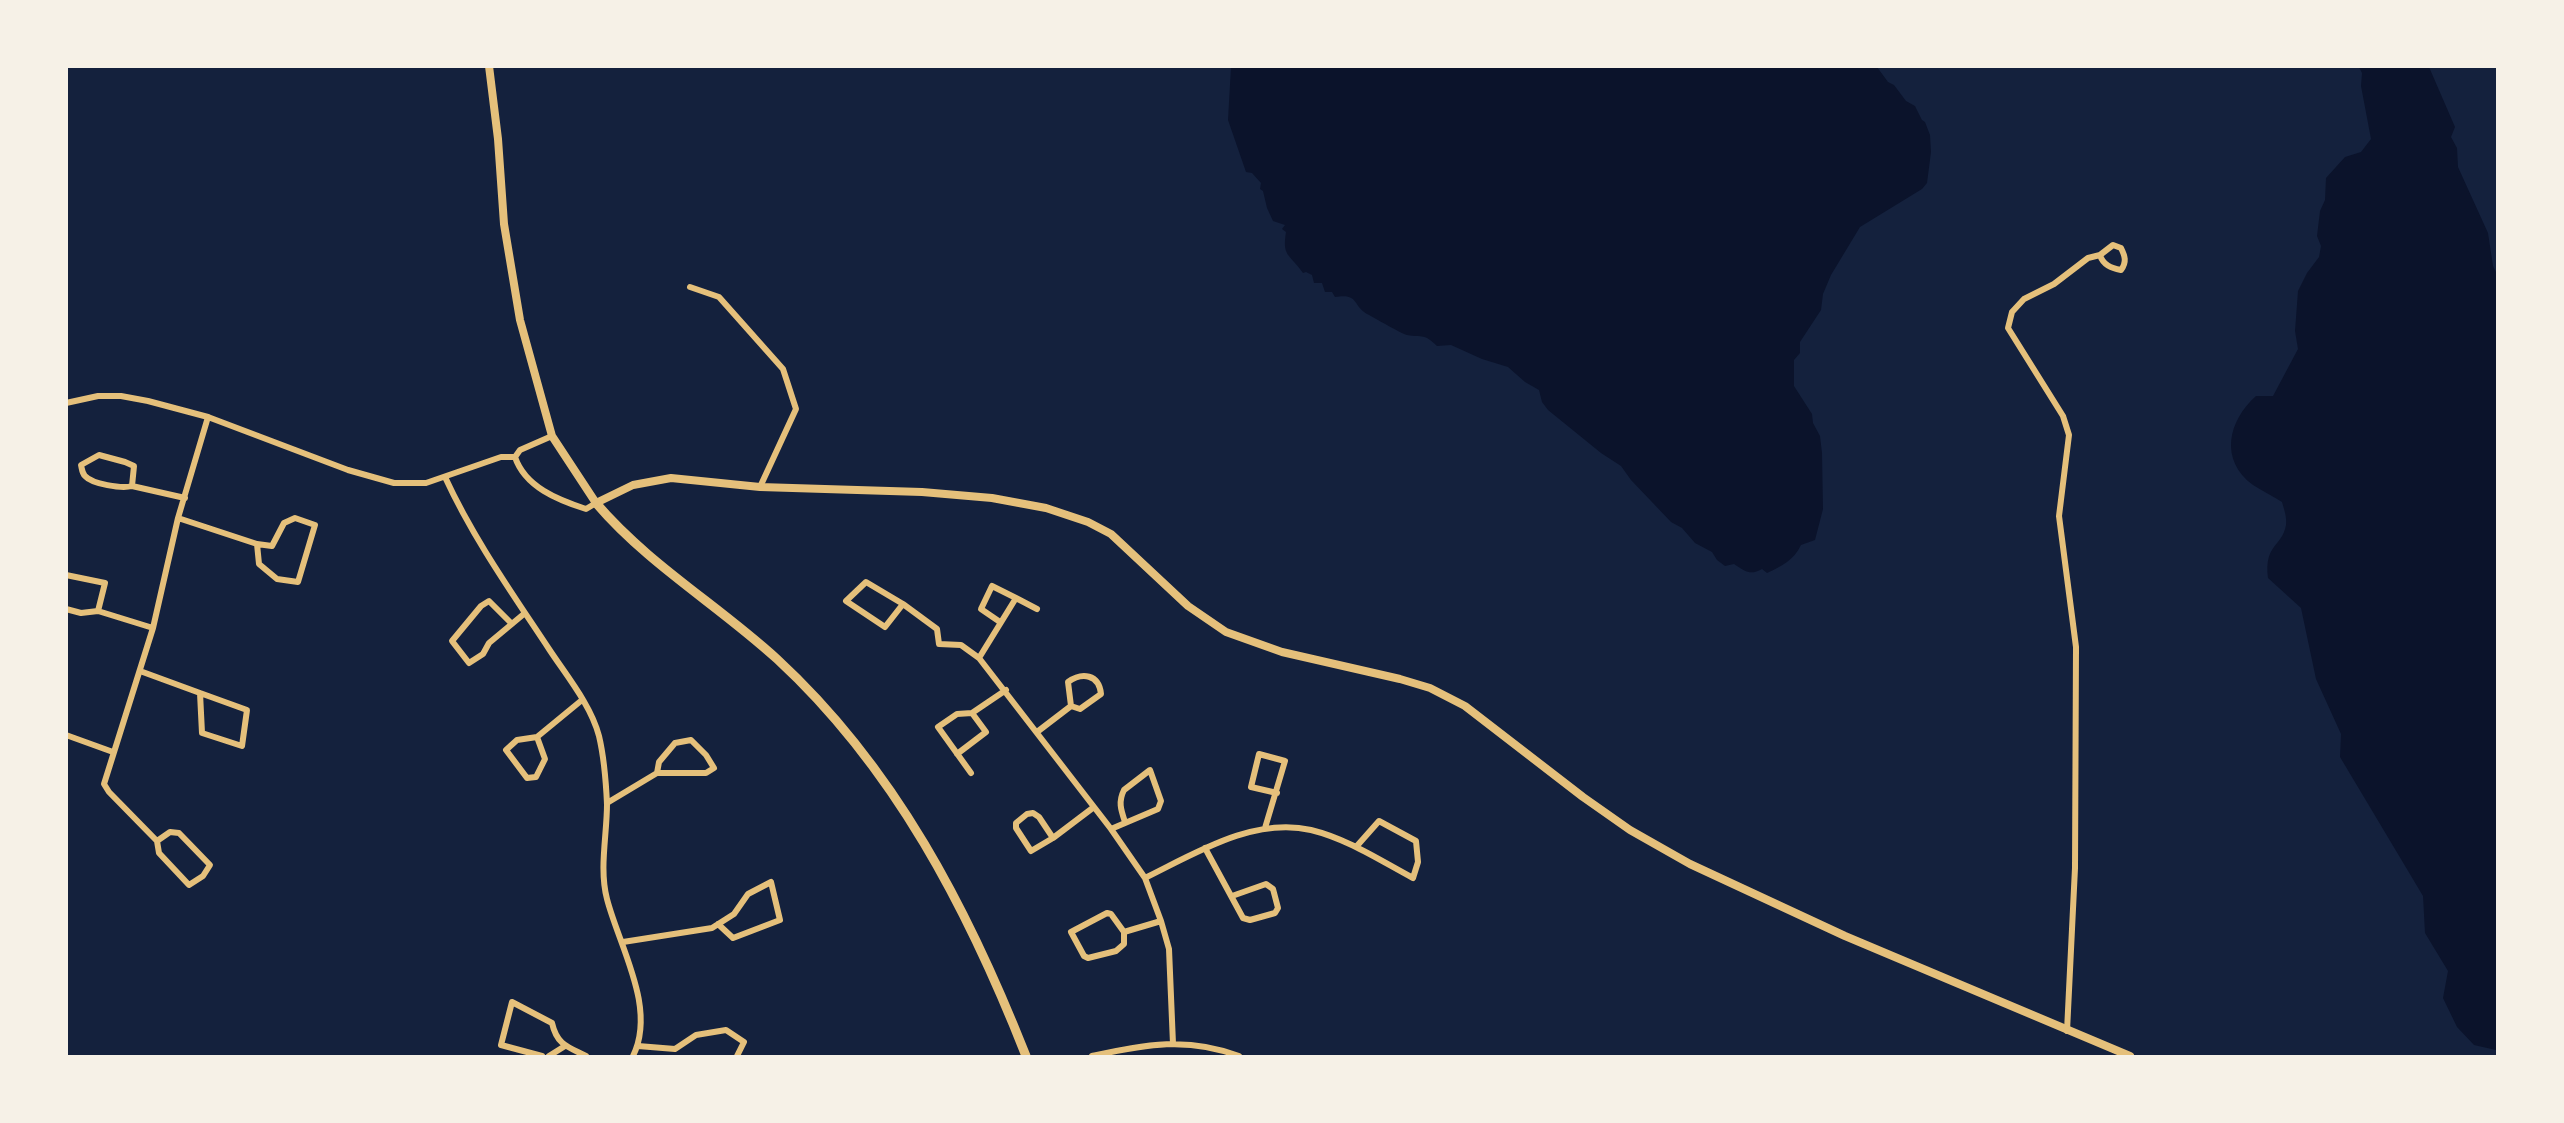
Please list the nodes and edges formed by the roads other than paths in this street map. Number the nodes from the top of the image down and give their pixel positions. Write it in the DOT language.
graph roads {
  1 [pos="489,66"];
  2 [pos="2100,255"];
  3 [pos="690,287"];
  4 [pos="66,402"];
  5 [pos="208,417"];
  6 [pos="552,436"];
  7 [pos="515,457"];
  8 [pos="445,477"];
  9 [pos="132,486"];
  10 [pos="760,487"];
  11 [pos="185,498"];
  12 [pos="596,503"];
  13 [pos="178,518"];
  14 [pos="257,544"];
  15 [pos="66,575"];
  16 [pos="1016,598"];
  17 [pos="903,604"];
  18 [pos="66,609"];
  19 [pos="1037,609"];
  20 [pos="98,611"];
  21 [pos="525,613"];
  22 [pos="1000,622"];
  23 [pos="512,624"];
  24 [pos="153,628"];
  25 [pos="979,658"];
  26 [pos="141,671"];
  27 [pos="1006,690"];
  28 [pos="200,693"];
  29 [pos="582,700"];
  30 [pos="1071,706"];
  31 [pos="972,713"];
  32 [pos="1037,732"];
  33 [pos="66,735"];
  34 [pos="537,737"];
  35 [pos="113,752"];
  36 [pos="957,754"];
  37 [pos="657,774"];
  38 [pos="971,774"];
  39 [pos="1277,793"];
  40 [pos="607,803"];
  41 [pos="1094,807"];
  42 [pos="1125,822"];
  43 [pos="1265,828"];
  44 [pos="1111,829"];
  45 [pos="1054,838"];
  46 [pos="157,841"];
  47 [pos="1356,847"];
  48 [pos="1205,848"];
  49 [pos="1145,878"];
  50 [pos="1232,896"];
  51 [pos="1161,921"];
  52 [pos="718,924"];
  53 [pos="1124,932"];
  54 [pos="623,942"];
  55 [pos="2067,1031"];
  56 [pos="1173,1044"];
  57 [pos="1143,1045"];
  58 [pos="565,1046"];
  59 [pos="638,1046"];
  60 [pos="675,1049"];
  61 [pos="542,1056"];
  62 [pos="549,1056"];
  63 [pos="586,1056"];
  64 [pos="633,1056"];
  65 [pos="681,1056"];
  66 [pos="737,1056"];
  67 [pos="1026,1056"];
  68 [pos="1092,1056"];
  69 [pos="1144,1056"];
  70 [pos="1239,1056"];
  71 [pos="2130,1056"];
  1 -- 6 [label="street"];
  2 -- 2 [label="street"];
  2 -- 55 [label="street"];
  3 -- 10 [label="street"];
  4 -- 5 [label="street"];
  5 -- 8 [label="street"];
  5 -- 11 [label="street"];
  6 -- 7 [label="street"];
  6 -- 12 [label="street"];
  7 -- 8 [label="street"];
  7 -- 12 [label="street"];
  8 -- 21 [label="street"];
  9 -- 9 [label="street"];
  9 -- 11 [label="street"];
  10 -- 12 [label="street"];
  10 -- 55 [label="street"];
  11 -- 13 [label="street"];
  12 -- 67 [label="main road"];
  13 -- 14 [label="street"];
  13 -- 24 [label="street"];
  14 -- 14 [label="street"];
  15 -- 20 [label="street"];
  16 -- 19 [label="street"];
  16 -- 22 [label="street"];
  16 -- 22 [label="street"];
  17 -- 17 [label="street"];
  17 -- 25 [label="street"];
  18 -- 20 [label="street"];
  20 -- 24 [label="street"];
  21 -- 23 [label="street"];
  21 -- 29 [label="street"];
  22 -- 25 [label="street"];
  23 -- 23 [label="street"];
  24 -- 26 [label="street"];
  25 -- 27 [label="street"];
  26 -- 28 [label="street"];
  26 -- 35 [label="street"];
  27 -- 31 [label="street"];
  27 -- 32 [label="street"];
  28 -- 28 [label="street"];
  29 -- 34 [label="street"];
  29 -- 40 [label="street"];
  30 -- 30 [label="street"];
  30 -- 32 [label="street"];
  31 -- 36 [label="street"];
  31 -- 36 [label="street"];
  32 -- 41 [label="street"];
  33 -- 35 [label="street"];
  34 -- 34 [label="street"];
  35 -- 46 [label="street"];
  36 -- 38 [label="street"];
  37 -- 37 [label="street"];
  37 -- 40 [label="street"];
  39 -- 39 [label="street"];
  39 -- 43 [label="street"];
  40 -- 54 [label="street"];
  41 -- 44 [label="street"];
  41 -- 45 [label="street"];
  42 -- 42 [label="street"];
  42 -- 44 [label="street"];
  43 -- 47 [label="street"];
  43 -- 48 [label="street"];
  44 -- 49 [label="street"];
  45 -- 45 [label="street"];
  46 -- 46 [label="street"];
  47 -- 47 [label="street"];
  48 -- 49 [label="street"];
  48 -- 50 [label="street"];
  49 -- 51 [label="street"];
  50 -- 50 [label="street"];
  51 -- 53 [label="street"];
  51 -- 56 [label="street"];
  52 -- 52 [label="street"];
  52 -- 54 [label="street"];
  53 -- 53 [label="street"];
  54 -- 59 [label="street"];
  55 -- 71 [label="street"];
  56 -- 57 [label="street"];
  56 -- 70 [label="street"];
  57 -- 68 [label="street"];
  57 -- 69 [label="street"];
  58 -- 61 [label="street"];
  58 -- 62 [label="street"];
  58 -- 63 [label="street"];
  59 -- 60 [label="street"];
  59 -- 64 [label="street"];
  60 -- 65 [label="street"];
  60 -- 66 [label="street"];
}
